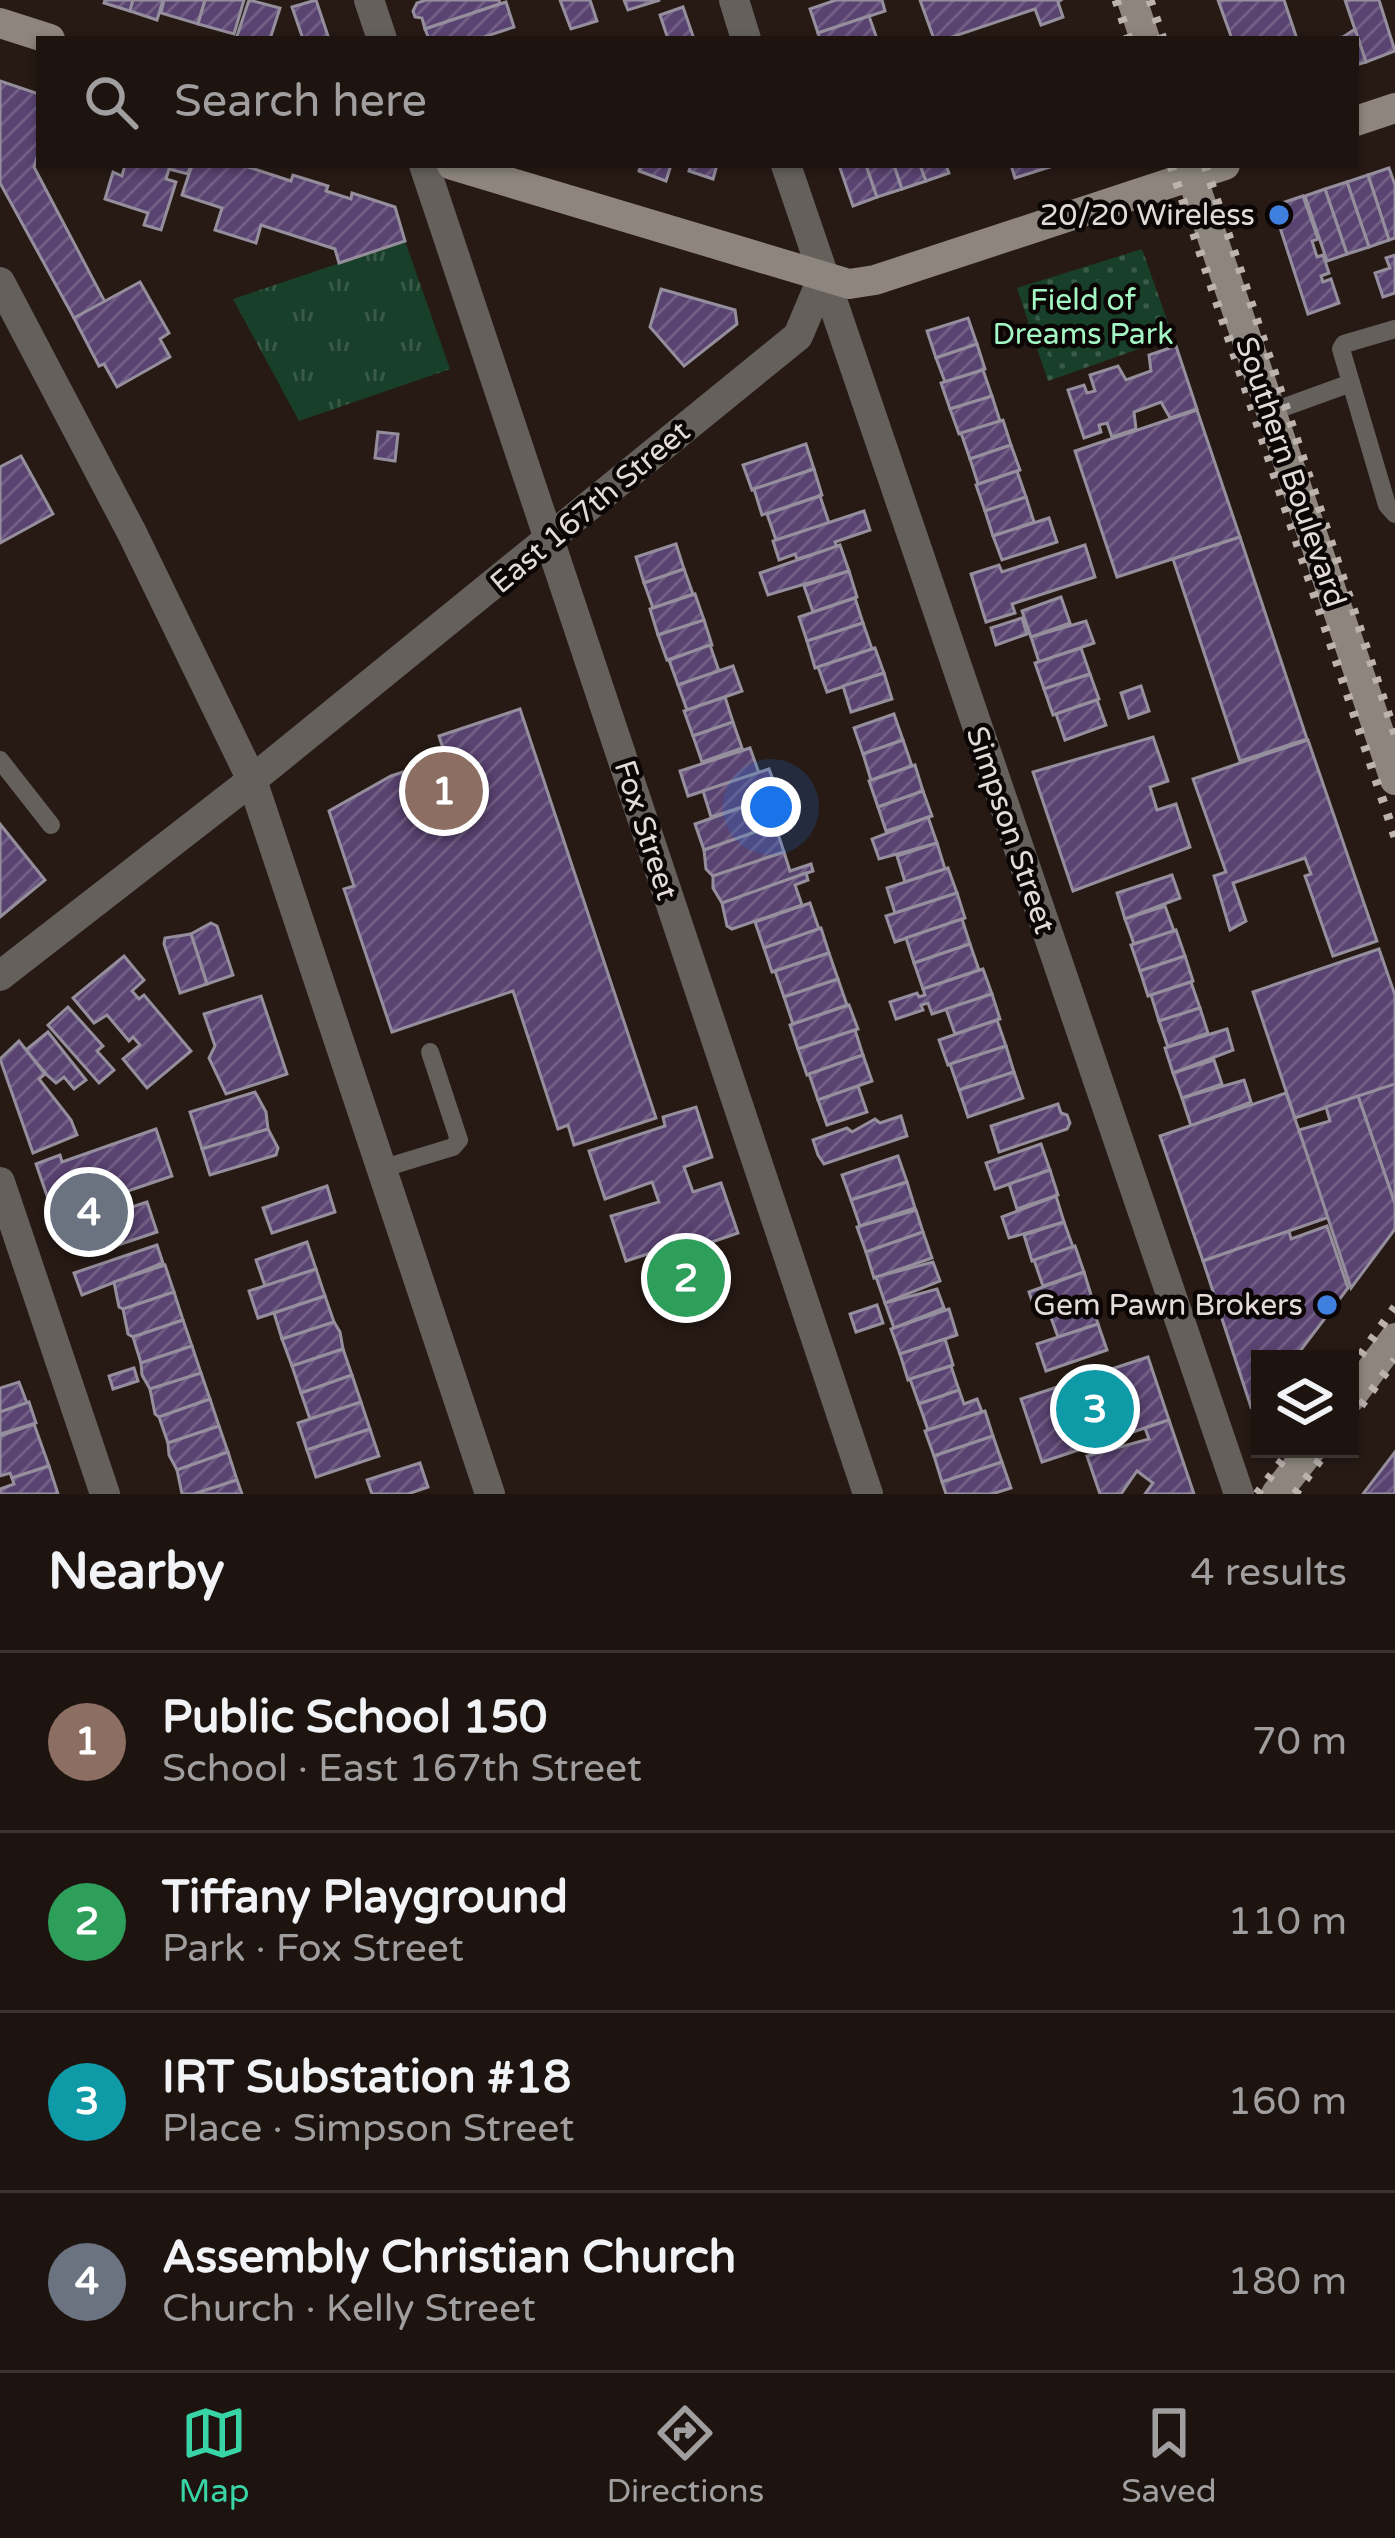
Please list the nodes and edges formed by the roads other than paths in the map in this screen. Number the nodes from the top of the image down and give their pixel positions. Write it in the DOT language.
graph roads {
  1 [pos="369,0"];
  2 [pos="734,0"];
  3 [pos="1132,0"];
  4 [pos="0,23"];
  5 [pos="41,36"];
  6 [pos="381,36"];
  7 [pos="745,36"];
  8 [pos="1144,36"];
  9 [pos="1395,108"];
  10 [pos="1359,120"];
  11 [pos="425,168"];
  12 [pos="462,168"];
  13 [pos="787,168"];
  14 [pos="1190,171"];
  15 [pos="823,278"];
  16 [pos="0,282"];
  17 [pos="1395,328"];
  18 [pos="1351,383"];
  19 [pos="1271,412"];
  20 [pos="1395,514"];
  21 [pos="549,542"];
  22 [pos="0,760"];
  23 [pos="252,780"];
  24 [pos="1395,780"];
  25 [pos="51,825"];
  26 [pos="0,976"];
  27 [pos="430,1052"];
  28 [pos="384,1168"];
  29 [pos="0,1182"];
  30 [pos="1395,1339"];
  31 [pos="1359,1385"];
  32 [pos="1304,1458"];
  33 [pos="105,1494"];
  34 [pos="490,1494"];
  35 [pos="868,1494"];
  36 [pos="1239,1494"];
  37 [pos="1276,1494"];
  1 -- 6 [label="street"];
  2 -- 7 [label="street"];
  3 -- 8 [label="street"];
  4 -- 5 [label="street"];
  9 -- 10 [label="street"];
  11 -- 21 [label="street, Fox Street"];
  12 -- 15 [label="street"];
  13 -- 15 [label="street, Simpson Street"];
  14 -- 15 [label="street"];
  14 -- 19 [label="street, Southern Boulevard"];
  15 -- 21 [label="street, East 167th Street"];
  15 -- 36 [label="street, Simpson Street"];
  16 -- 23 [label="street"];
  17 -- 18 [label="lane"];
  18 -- 19 [label="lane"];
  18 -- 20 [label="lane"];
  19 -- 24 [label="street, Southern Boulevard"];
  21 -- 23 [label="street, East 167th Street"];
  21 -- 35 [label="street, Fox Street"];
  22 -- 25 [label="lane"];
  23 -- 26 [label="street, East 167th Street"];
  23 -- 28 [label="street"];
  27 -- 28 [label="lane"];
  28 -- 34 [label="street"];
  29 -- 33 [label="street"];
  30 -- 31 [label="street"];
  32 -- 37 [label="street"];
}
